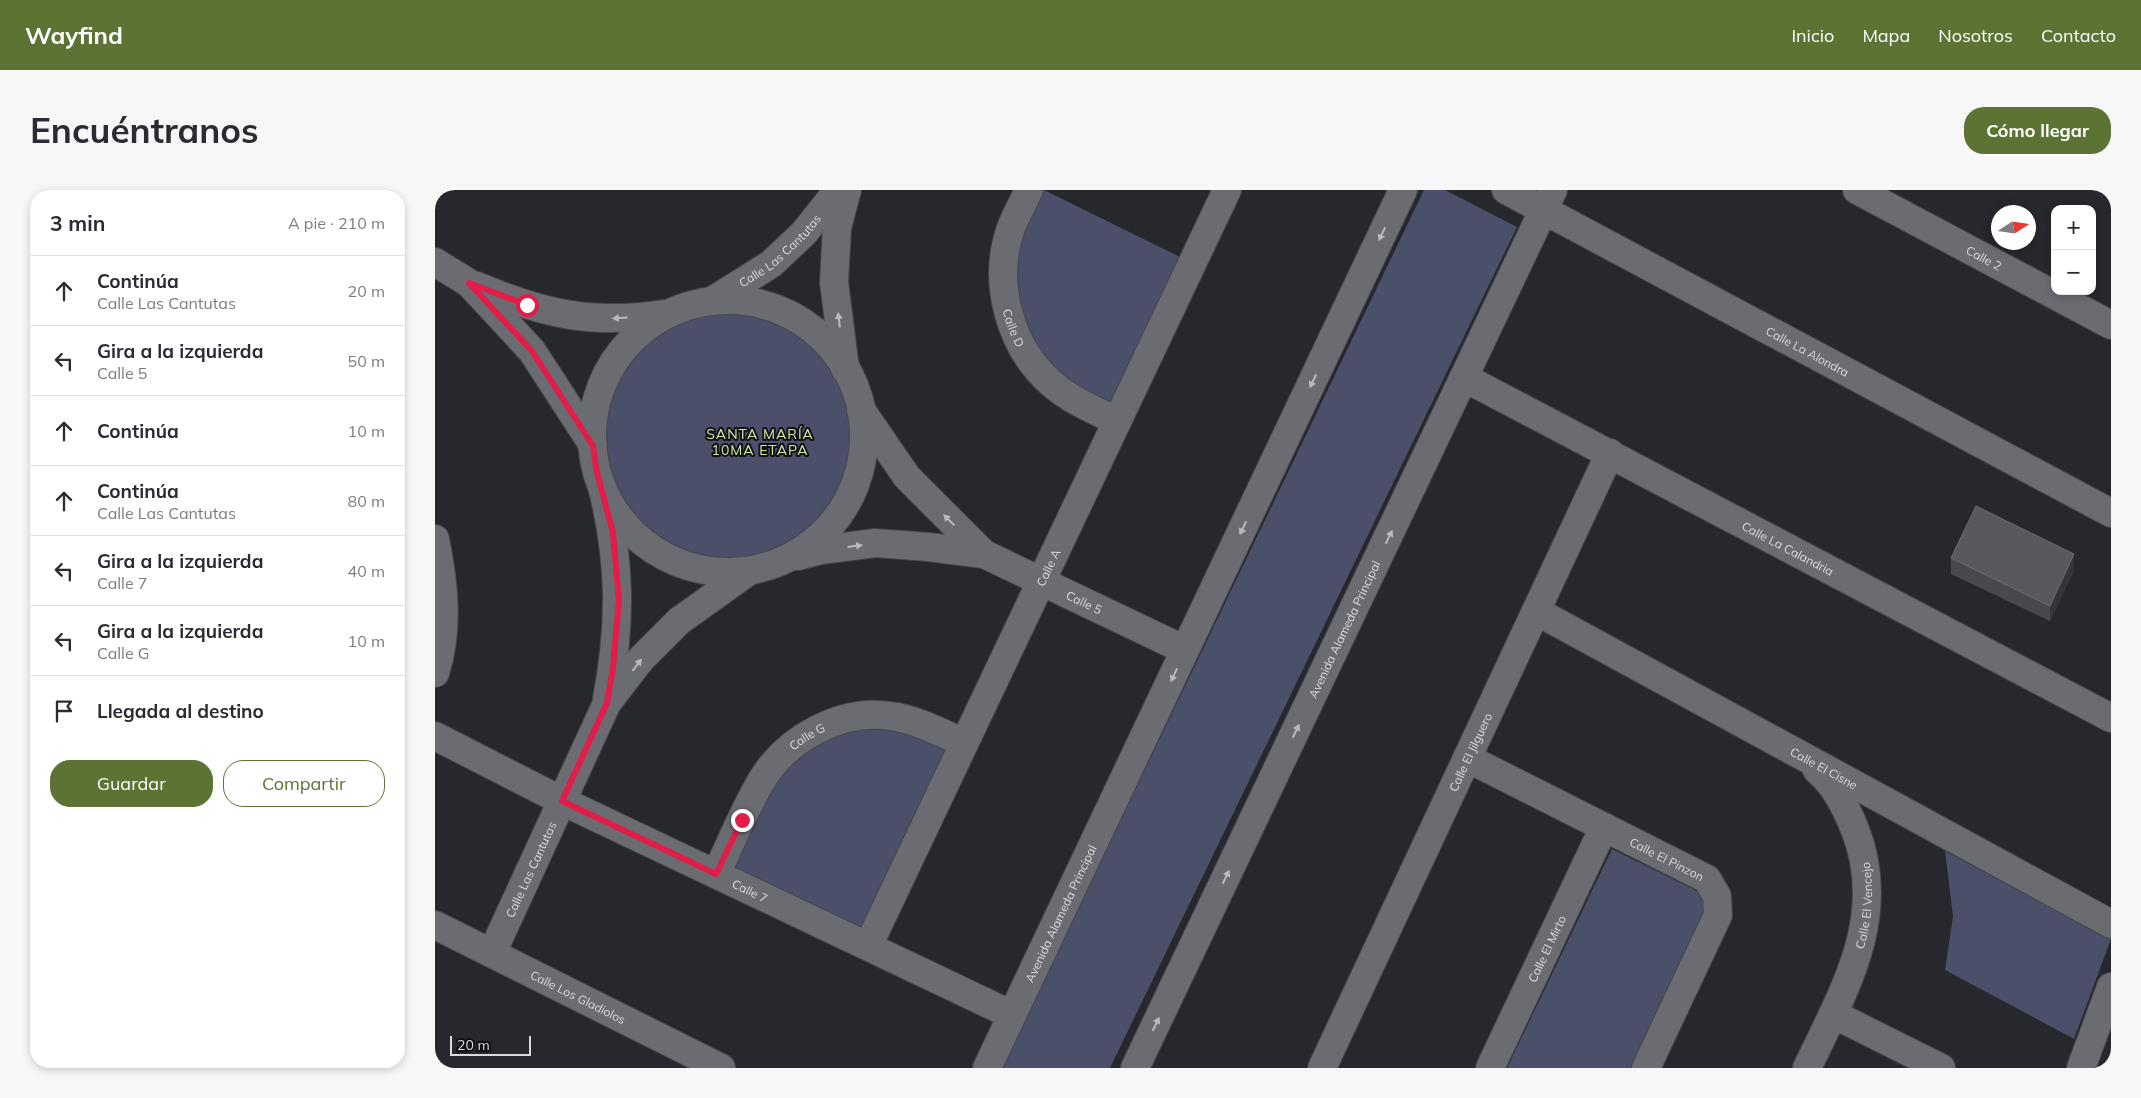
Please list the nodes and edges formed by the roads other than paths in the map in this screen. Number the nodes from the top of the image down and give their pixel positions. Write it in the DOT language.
graph roads {
  1 [pos="838,190"];
  2 [pos="847,190"];
  3 [pos="1029,190"];
  4 [pos="1227,190"];
  5 [pos="1403,190"];
  6 [pos="1506,190"];
  7 [pos="1857,190"];
  8 [pos="1549,200"];
  9 [pos="435,262"];
  10 [pos="469,283"];
  11 [pos="712,301"];
  12 [pos="669,314"];
  13 [pos="2111,325"];
  14 [pos="845,369"];
  15 [pos="1465,378"];
  16 [pos="861,410"];
  17 [pos="1117,421"];
  18 [pos="593,446"];
  19 [pos="1610,453"];
  20 [pos="603,490"];
  21 [pos="2111,513"];
  22 [pos="435,539"];
  23 [pos="984,554"];
  24 [pos="790,557"];
  25 [pos="749,571"];
  26 [pos="1041,582"];
  27 [pos="1536,611"];
  28 [pos="1185,650"];
  29 [pos="435,674"];
  30 [pos="607,703"];
  31 [pos="2111,718"];
  32 [pos="435,736"];
  33 [pos="964,743"];
  34 [pos="1799,754"];
  35 [pos="1467,758"];
  36 [pos="562,801"];
  37 [pos="1604,827"];
  38 [pos="716,874"];
  39 [pos="2111,924"];
  40 [pos="435,925"];
  41 [pos="868,946"];
  42 [pos="492,953"];
  43 [pos="2111,987"];
  44 [pos="1833,1014"];
  45 [pos="1013,1015"];
  46 [pos="1326,1059"];
  47 [pos="721,1068"];
  48 [pos="987,1068"];
  49 [pos="1135,1068"];
  50 [pos="1489,1068"];
  51 [pos="1646,1068"];
  52 [pos="1807,1068"];
  53 [pos="1941,1068"];
  54 [pos="2081,1068"];
  1 -- 11 [label="street, Calle Las Cantutas"];
  14 -- 2 [label="street, one-way"];
  3 -- 17 [label="street, Calle D"];
  4 -- 17 [label="street, Calle A"];
  5 -- 28 [label="street, Avenida Alameda Principal, one-way"];
  6 -- 8 [label="street, Calle La Alondra"];
  7 -- 13 [label="street, Calle 2"];
  8 -- 15 [label="street, Avenida Alameda Principal"];
  8 -- 21 [label="street, Calle La Alondra"];
  9 -- 10 [label="street"];
  12 -- 10 [label="street, one-way"];
  10 -- 18 [label="street"];
  11 -- 12 [label="street"];
  11 -- 14 [label="street"];
  12 -- 18 [label="street"];
  14 -- 16 [label="street"];
  15 -- 19 [label="street, Calle La Calandria"];
  49 -- 15 [label="street, Avenida Alameda Principal, one-way"];
  23 -- 16 [label="street, Calle 5, one-way"];
  16 -- 24 [label="street"];
  17 -- 26 [label="street, Calle A"];
  18 -- 20 [label="street"];
  19 -- 27 [label="street, Calle El Jilguero"];
  19 -- 31 [label="street, Calle La Calandria"];
  20 -- 25 [label="street"];
  20 -- 30 [label="street, Calle Las Cantutas"];
  22 -- 29 [label="street"];
  24 -- 23 [label="street, Calle 5, one-way"];
  23 -- 26 [label="street, Calle 5"];
  24 -- 25 [label="street"];
  30 -- 25 [label="street, Calle Las Cantutas, one-way"];
  26 -- 28 [label="street, Calle 5"];
  26 -- 33 [label="street, Calle A"];
  27 -- 34 [label="street, Calle El Cisne"];
  27 -- 35 [label="street, Calle El Jilguero"];
  28 -- 45 [label="street, Avenida Alameda Principal, one-way"];
  30 -- 36 [label="street, Calle Las Cantutas"];
  32 -- 36 [label="street, Calle 7"];
  33 -- 38 [label="street, Calle G"];
  33 -- 41 [label="street, Calle A"];
  34 -- 39 [label="street, Calle El Cisne"];
  34 -- 44 [label="street, Calle El Vencejo"];
  35 -- 37 [label="street, Calle El Pinzon"];
  35 -- 46 [label="street, Calle El Jilguero"];
  36 -- 38 [label="street, Calle 7"];
  36 -- 42 [label="street, Calle Las Cantutas"];
  37 -- 50 [label="street, Calle El Mirto"];
  37 -- 51 [label="street, Calle El Pinzon"];
  38 -- 41 [label="street, Calle 7"];
  40 -- 42 [label="street, Calle Los Gladiolos"];
  41 -- 45 [label="street, Calle 7"];
  42 -- 47 [label="street, Calle Los Gladiolos"];
  43 -- 54 [label="street"];
  44 -- 52 [label="street, Calle El Vencejo"];
  44 -- 53 [label="street"];
  45 -- 48 [label="street, Avenida Alameda Principal"];
}
